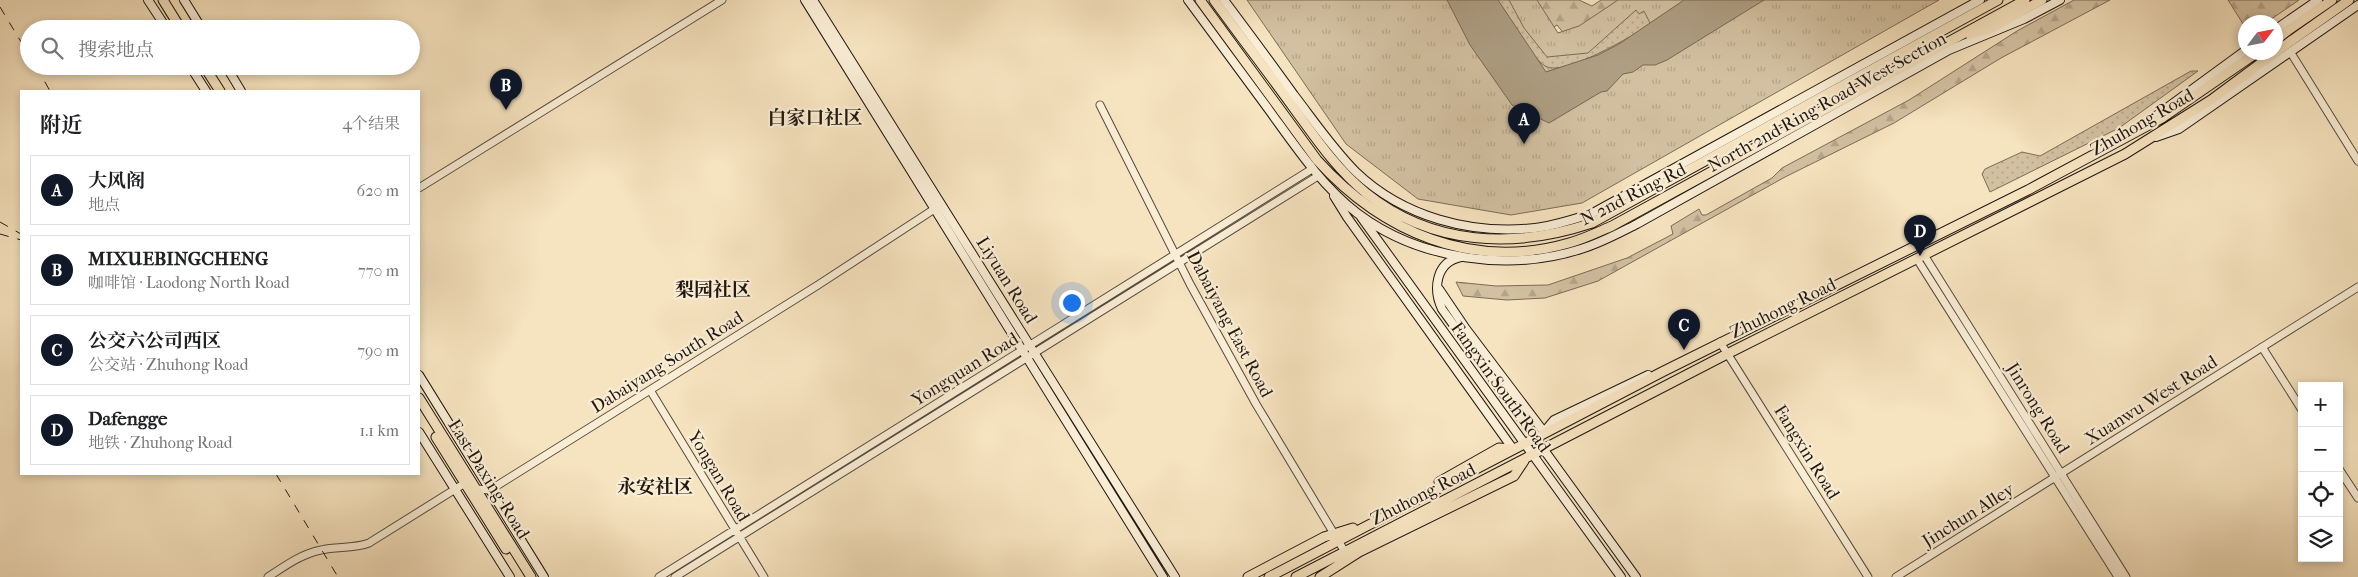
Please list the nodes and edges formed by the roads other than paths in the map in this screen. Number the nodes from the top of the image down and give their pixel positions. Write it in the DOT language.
graph roads {
  1 [pos="148,0"];
  2 [pos="163,0"];
  3 [pos="170,0"];
  4 [pos="184,0"];
  5 [pos="722,0"];
  6 [pos="806,0"];
  7 [pos="813,0"];
  8 [pos="1188,0"];
  9 [pos="1200,0"];
  10 [pos="1214,0"];
  11 [pos="1224,0"];
  12 [pos="1980,0"];
  13 [pos="1998,0"];
  14 [pos="2025,0"];
  15 [pos="2042,0"];
  16 [pos="2060,0"];
  17 [pos="2318,0"];
  18 [pos="2332,0"];
  19 [pos="2349,0"];
  20 [pos="2358,5"];
  21 [pos="160,20"];
  22 [pos="175,20"];
  23 [pos="182,20"];
  24 [pos="196,20"];
  25 [pos="2014,23"];
  26 [pos="2283,24"];
  27 [pos="1990,29"];
  28 [pos="2283,34"];
  29 [pos="1962,39"];
  30 [pos="2290,53"];
  31 [pos="2238,56"];
  32 [pos="2246,60"];
  33 [pos="196,75"];
  34 [pos="210,75"];
  35 [pos="217,75"];
  36 [pos="232,75"];
  37 [pos="205,90"];
  38 [pos="219,90"];
  39 [pos="226,90"];
  40 [pos="241,90"];
  41 [pos="1100,105"];
  42 [pos="2133,133"];
  43 [pos="2152,138"];
  44 [pos="2358,161"];
  45 [pos="1312,169"];
  46 [pos="1318,176"];
  47 [pos="420,187"];
  48 [pos="1329,188"];
  49 [pos="939,206"];
  50 [pos="1358,214"];
  51 [pos="1463,257"];
  52 [pos="1921,257"];
  53 [pos="1178,258"];
  54 [pos="1439,275"];
  55 [pos="2358,287"];
  56 [pos="1720,342"];
  57 [pos="2262,347"];
  58 [pos="1029,351"];
  59 [pos="1727,354"];
  60 [pos="420,377"];
  61 [pos="650,390"];
  62 [pos="420,400"];
  63 [pos="2298,404"];
  64 [pos="420,411"];
  65 [pos="1544,432"];
  66 [pos="420,434"];
  67 [pos="1536,437"];
  68 [pos="1524,443"];
  69 [pos="1513,449"];
  70 [pos="1545,449"];
  71 [pos="1533,456"];
  72 [pos="1524,461"];
  73 [pos="2341,472"];
  74 [pos="2059,476"];
  75 [pos="465,483"];
  76 [pos="455,489"];
  77 [pos="476,489"];
  78 [pos="490,490"];
  79 [pos="2358,498"];
  80 [pos="737,534"];
  81 [pos="1337,538"];
  82 [pos="1363,543"];
  83 [pos="1345,552"];
  84 [pos="1344,562"];
  85 [pos="268,577"];
  86 [pos="510,577"];
  87 [pos="524,577"];
  88 [pos="531,577"];
  89 [pos="544,577"];
  90 [pos="659,577"];
  91 [pos="675,577"];
  92 [pos="764,577"];
  93 [pos="1163,577"];
  94 [pos="1175,577"];
  95 [pos="1248,577"];
  96 [pos="1269,577"];
  97 [pos="1296,577"];
  98 [pos="1320,577"];
  99 [pos="1621,577"];
  100 [pos="1636,577"];
  101 [pos="1868,577"];
  102 [pos="1896,577"];
  103 [pos="2118,577"];
  104 [pos="2126,577"];
  1 -- 21 [label="main road"];
  2 -- 22 [label="main road"];
  3 -- 23 [label="main road"];
  4 -- 24 [label="main road"];
  5 -- 47 [label="street"];
  6 -- 49 [label="main road, Liyuan Road"];
  7 -- 49 [label="main road, Liyuan Road"];
  8 -- 45 [label="main road, North 2nd Ring Road West Section"];
  9 -- 29 [label="main road, N 2nd Ring Rd"];
  10 -- 13 [label="main road, N 2nd Ring Rd"];
  11 -- 12 [label="main road, North 2nd Ring Road West Section"];
  14 -- 29 [label="main road, N 2nd Ring Rd"];
  15 -- 27 [label="main road"];
  16 -- 25 [label="main road, North 2nd Ring Road West Section"];
  17 -- 26 [label="main road"];
  18 -- 28 [label="main road"];
  19 -- 43 [label="main road, Zhuhong Road"];
  20 -- 30 [label="main road"];
  25 -- 27 [label="main road"];
  25 -- 29 [label="main road, North 2nd Ring Road West Section"];
  27 -- 29 [label="main road"];
  29 -- 51 [label="main road, North 2nd Ring Road West Section"];
  30 -- 43 [label="main road"];
  30 -- 44 [label="street"];
  31 -- 42 [label="main road, Zhuhong Road"];
  32 -- 42 [label="main road, Zhuhong Road"];
  33 -- 37 [label="main road"];
  34 -- 38 [label="main road"];
  35 -- 39 [label="main road"];
  36 -- 40 [label="main road"];
  41 -- 53 [label="street, Dabaiyang East Road"];
  42 -- 56 [label="main road, Zhuhong Road"];
  43 -- 52 [label="main road, Zhuhong Road"];
  45 -- 46 [label="main road, North 2nd Ring Road West Section"];
  45 -- 53 [label="street, Yongquan Road"];
  46 -- 48 [label="main road, North 2nd Ring Road West Section"];
  46 -- 53 [label="street, Yongquan Road"];
  48 -- 50 [label="main road, North 2nd Ring Road West Section"];
  48 -- 69 [label="main road"];
  49 -- 58 [label="main road, Liyuan Road"];
  49 -- 61 [label="street, Dabaiyang South Road"];
  50 -- 51 [label="main road, North 2nd Ring Road West Section"];
  50 -- 68 [label="main road, Fangxin South Road"];
  51 -- 54 [label="main road"];
  52 -- 59 [label="main road, Zhuhong Road"];
  52 -- 74 [label="street, Jinrong Road"];
  53 -- 58 [label="street, Yongquan Road"];
  53 -- 81 [label="street, Dabaiyang East Road"];
  54 -- 65 [label="main road"];
  54 -- 67 [label="main road, Fangxin South Road"];
  55 -- 57 [label="street, Xuanwu West Road"];
  56 -- 59 [label="street, Fangxin Road"];
  56 -- 65 [label="main road, Zhuhong Road"];
  57 -- 63 [label="street"];
  57 -- 74 [label="street, Xuanwu West Road"];
  58 -- 80 [label="street, Yongquan Road"];
  58 -- 93 [label="main road, Liyuan Road"];
  58 -- 94 [label="main road, Liyuan Road"];
  59 -- 70 [label="main road, Zhuhong Road"];
  59 -- 101 [label="street, Fangxin Road"];
  60 -- 78 [label="main road"];
  61 -- 78 [label="street, Dabaiyang South Road"];
  61 -- 80 [label="street, Yongan Road"];
  62 -- 77 [label="main road, East Daxing Road"];
  64 -- 75 [label="main road, East Daxing Road"];
  65 -- 67 [label="main road, Zhuhong Road"];
  66 -- 76 [label="main road"];
  67 -- 68 [label="main road, Zhuhong Road"];
  67 -- 70 [label="main road, Fangxin South Road"];
  68 -- 69 [label="main road, Zhuhong Road"];
  68 -- 71 [label="main road, Fangxin South Road"];
  69 -- 81 [label="main road, Zhuhong Road"];
  70 -- 71 [label="main road, Zhuhong Road"];
  70 -- 100 [label="main road, Fangxin South Road"];
  71 -- 72 [label="main road, Zhuhong Road"];
  71 -- 99 [label="main road, Fangxin South Road"];
  72 -- 82 [label="main road, Zhuhong Road"];
  72 -- 84 [label="main road"];
  73 -- 79 [label="street"];
  74 -- 102 [label="street, Jinchun Alley"];
  74 -- 103 [label="street, Jinrong Road"];
  74 -- 104 [label="street, Jinrong Road"];
  75 -- 76 [label="street"];
  75 -- 77 [label="street"];
  75 -- 87 [label="main road, East Daxing Road"];
  76 -- 85 [label="street"];
  76 -- 86 [label="main road"];
  77 -- 78 [label="street"];
  77 -- 88 [label="main road, East Daxing Road"];
  78 -- 89 [label="main road"];
  80 -- 90 [label="street, Yongquan Road"];
  80 -- 91 [label="street, Yongquan Road"];
  80 -- 92 [label="street, Yongan Road"];
  81 -- 83 [label="street, Dabaiyang East Road"];
  81 -- 95 [label="main road"];
  81 -- 96 [label="main road, Zhuhong Road"];
  82 -- 83 [label="main road, Zhuhong Road"];
  82 -- 84 [label="main road"];
  83 -- 97 [label="main road, Zhuhong Road"];
  84 -- 98 [label="main road"];
}
